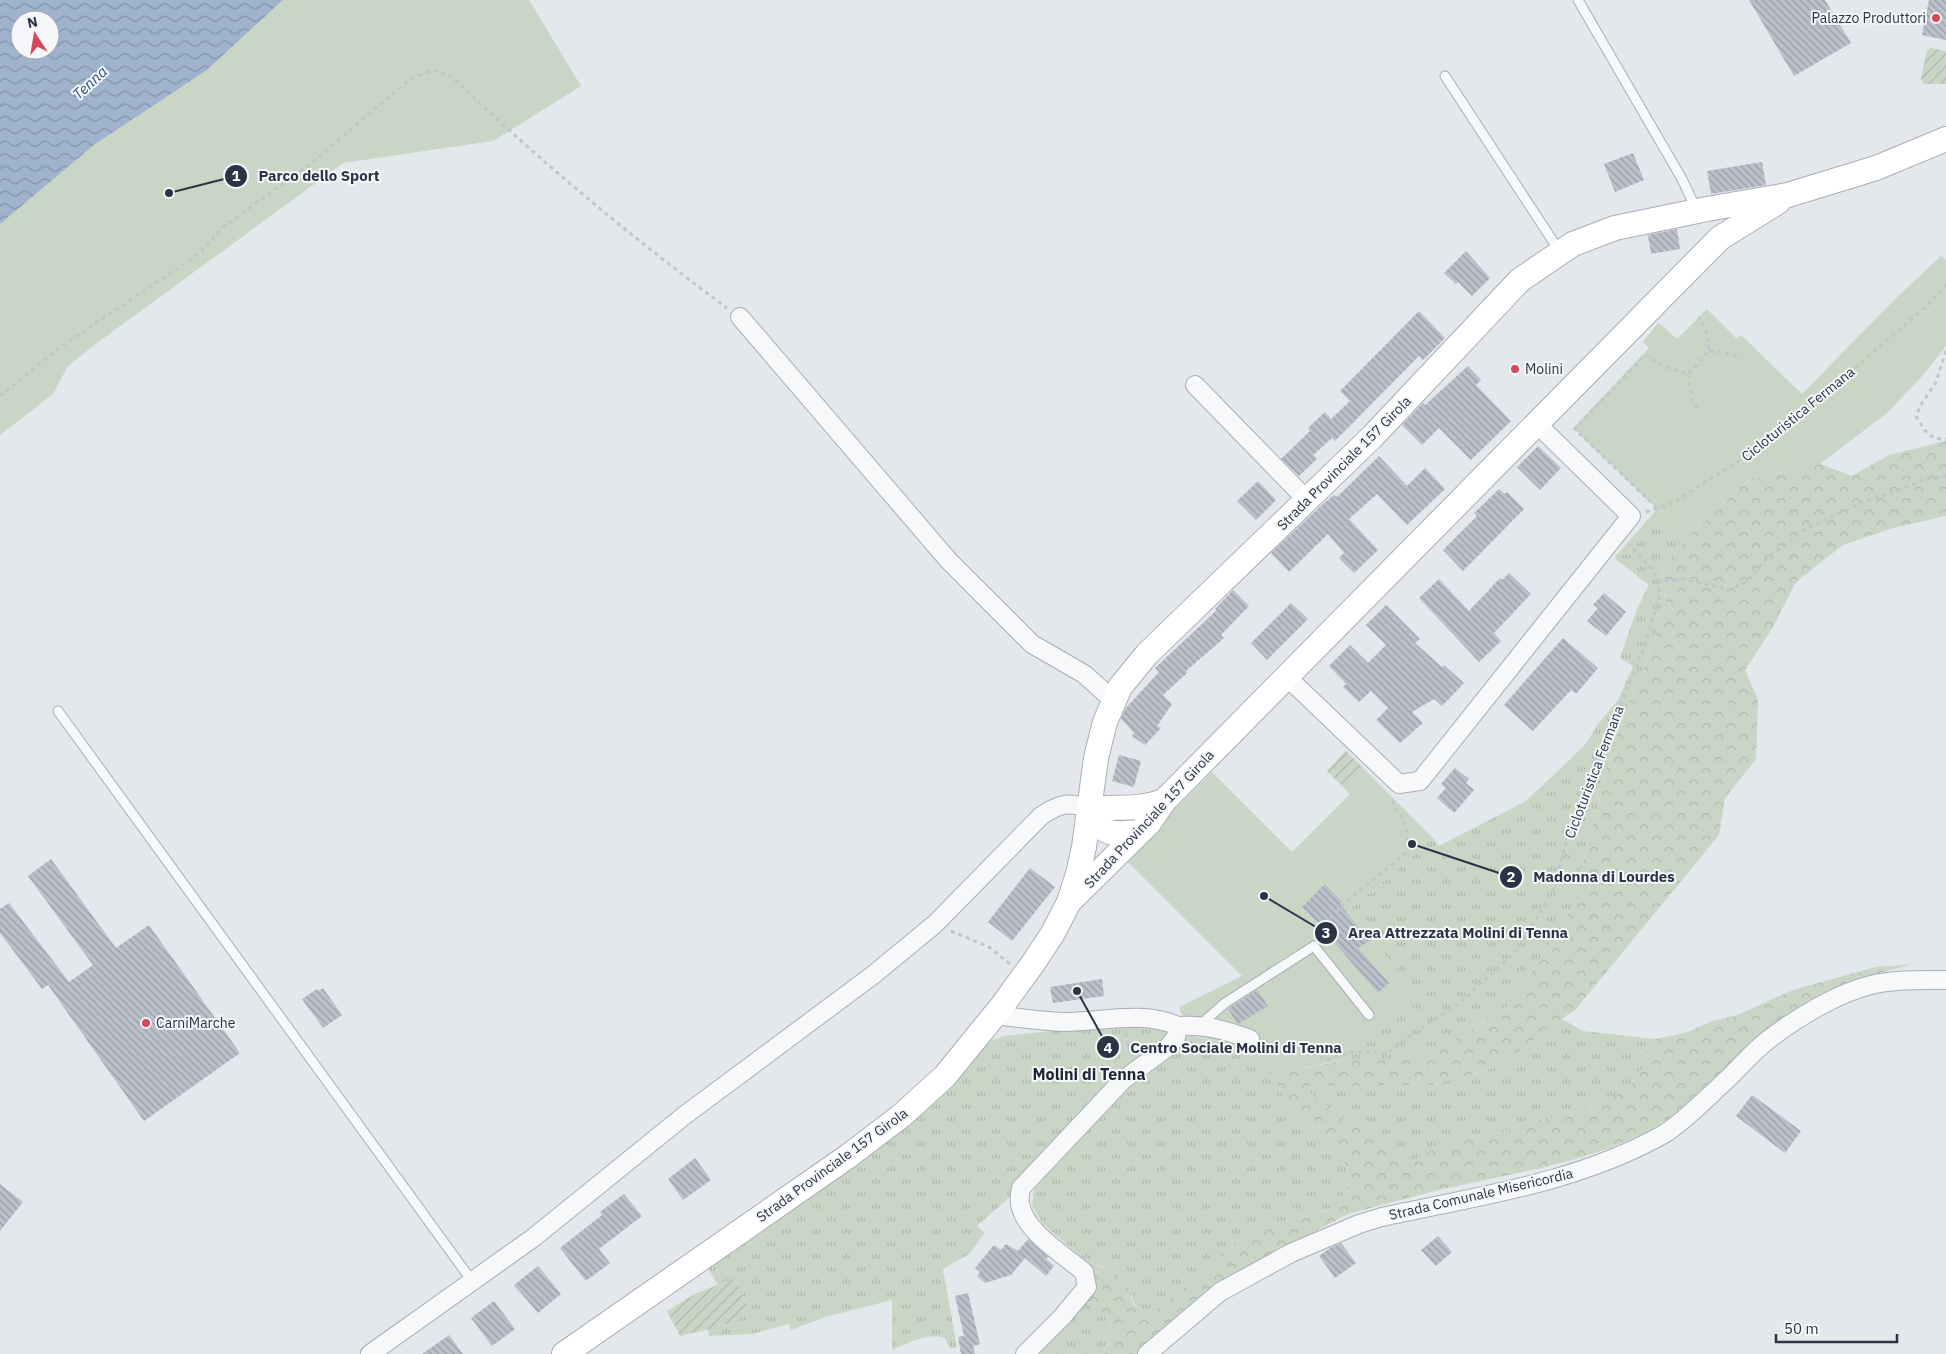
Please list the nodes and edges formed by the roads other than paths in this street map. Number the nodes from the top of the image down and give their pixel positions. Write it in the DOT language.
graph roads {
  1 [pos="1578,0"];
  2 [pos="1444,76"];
  3 [pos="1946,139"];
  4 [pos="1788,195"];
  5 [pos="1705,209"];
  6 [pos="1720,238"];
  7 [pos="1560,252"];
  8 [pos="740,317"];
  9 [pos="1194,385"];
  10 [pos="1536,423"];
  11 [pos="1307,500"];
  12 [pos="1287,676"];
  13 [pos="1114,700"];
  14 [pos="58,711"];
  15 [pos="1164,801"];
  16 [pos="1089,808"];
  17 [pos="1140,832"];
  18 [pos="1068,902"];
  19 [pos="1946,980"];
  20 [pos="995,1015"];
  21 [pos="1369,1015"];
  22 [pos="1200,1025"];
  23 [pos="1178,1026"];
  24 [pos="1250,1039"];
  25 [pos="472,1281"];
  26 [pos="370,1354"];
  27 [pos="564,1354"];
  28 [pos="1025,1354"];
  29 [pos="1147,1354"];
  1 -- 5 [label="lane"];
  2 -- 7 [label="lane"];
  3 -- 4 [label="main road, Strada Provinciale 157 Girola"];
  4 -- 5 [label="main road, Strada Provinciale 157 Girola"];
  4 -- 6 [label="main road, Strada Provinciale 157 Girola"];
  5 -- 6 [label="main road"];
  5 -- 7 [label="main road, Strada Provinciale 157 Girola"];
  6 -- 10 [label="main road, Strada Provinciale 157 Girola"];
  7 -- 11 [label="main road, Strada Provinciale 157 Girola"];
  8 -- 13 [label="street"];
  9 -- 11 [label="street"];
  10 -- 12 [label="main road, Strada Provinciale 157 Girola"];
  10 -- 12 [label="street"];
  11 -- 13 [label="main road, Strada Provinciale 157 Girola"];
  12 -- 15 [label="main road, Strada Provinciale 157 Girola"];
  13 -- 16 [label="main road, Strada Provinciale 157 Girola"];
  14 -- 25 [label="lane"];
  15 -- 16 [label="main road"];
  15 -- 17 [label="main road, Strada Provinciale 157 Girola"];
  16 -- 17 [label="main road"];
  16 -- 18 [label="main road, Strada Provinciale 157 Girola"];
  16 -- 25 [label="street"];
  17 -- 18 [label="main road, Strada Provinciale 157 Girola"];
  18 -- 20 [label="main road, Strada Provinciale 157 Girola"];
  19 -- 29 [label="street, Strada Comunale Misericordia"];
  20 -- 23 [label="street"];
  20 -- 27 [label="main road, Strada Provinciale 157 Girola"];
  21 -- 22 [label="lane"];
  22 -- 23 [label="street"];
  22 -- 24 [label="street"];
  23 -- 28 [label="street"];
  25 -- 26 [label="street"];
}
